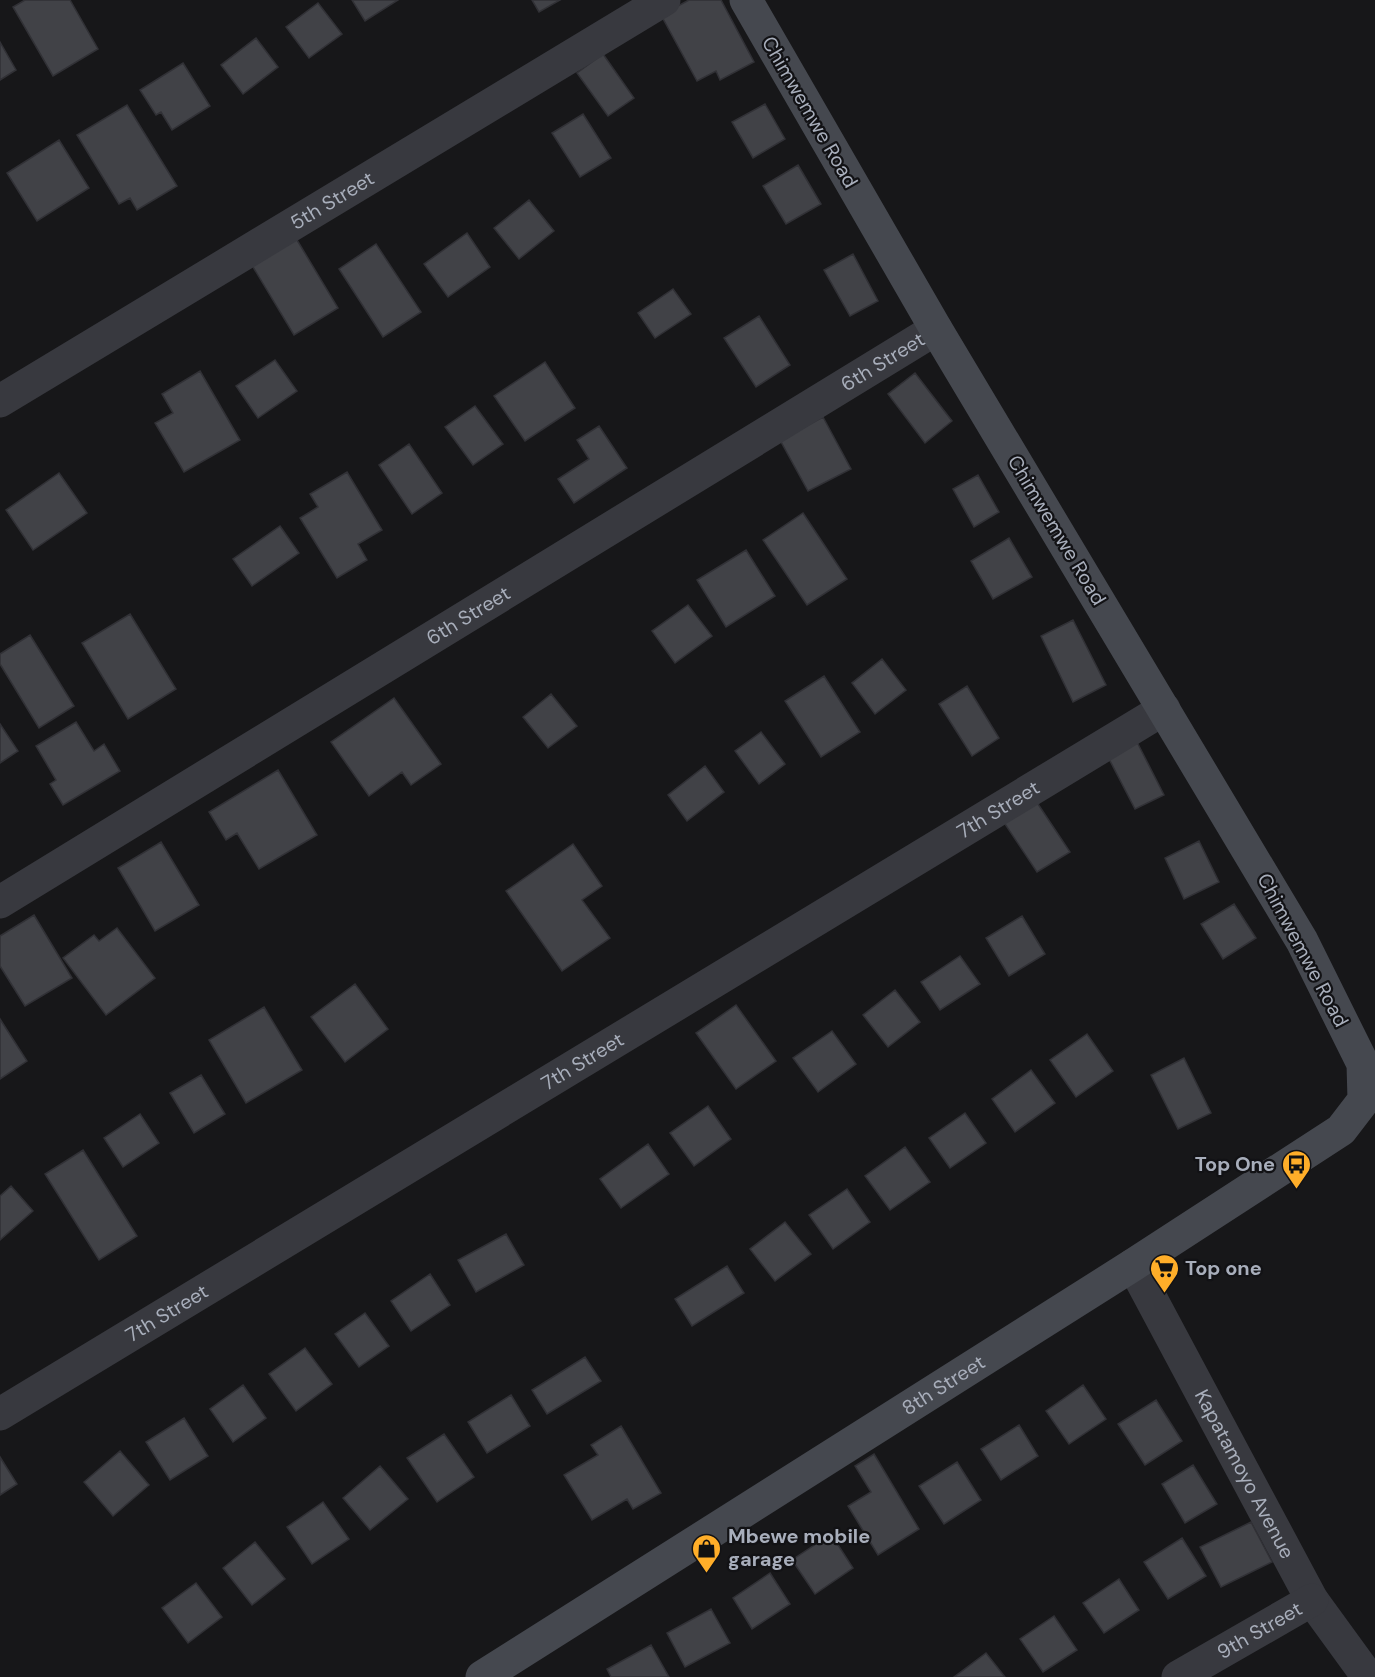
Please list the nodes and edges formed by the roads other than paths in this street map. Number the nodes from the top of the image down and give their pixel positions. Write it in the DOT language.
graph roads {
  1 [pos="664,0"];
  2 [pos="746,0"];
  3 [pos="936,329"];
  4 [pos="0,401"];
  5 [pos="1164,709"];
  6 [pos="0,902"];
  7 [pos="1363,1064"];
  8 [pos="1133,1265"];
  9 [pos="0,1414"];
  10 [pos="1312,1600"];
  11 [pos="482,1677"];
  12 [pos="1178,1677"];
  13 [pos="1368,1677"];
  1 -- 4 [label="street, 5th Street"];
  2 -- 3 [label="street, Chimwemwe Road"];
  3 -- 5 [label="street, Chimwemwe Road"];
  3 -- 6 [label="street, 6th Street"];
  5 -- 7 [label="street, Chimwemwe Road"];
  5 -- 9 [label="street, 7th Street"];
  7 -- 8 [label="street, 8th Street"];
  8 -- 10 [label="street, Kapatamoyo Avenue"];
  8 -- 11 [label="street, 8th Street"];
  10 -- 12 [label="street, 9th Street"];
  10 -- 13 [label="street, Kapatamoyo Avenue"];
}
